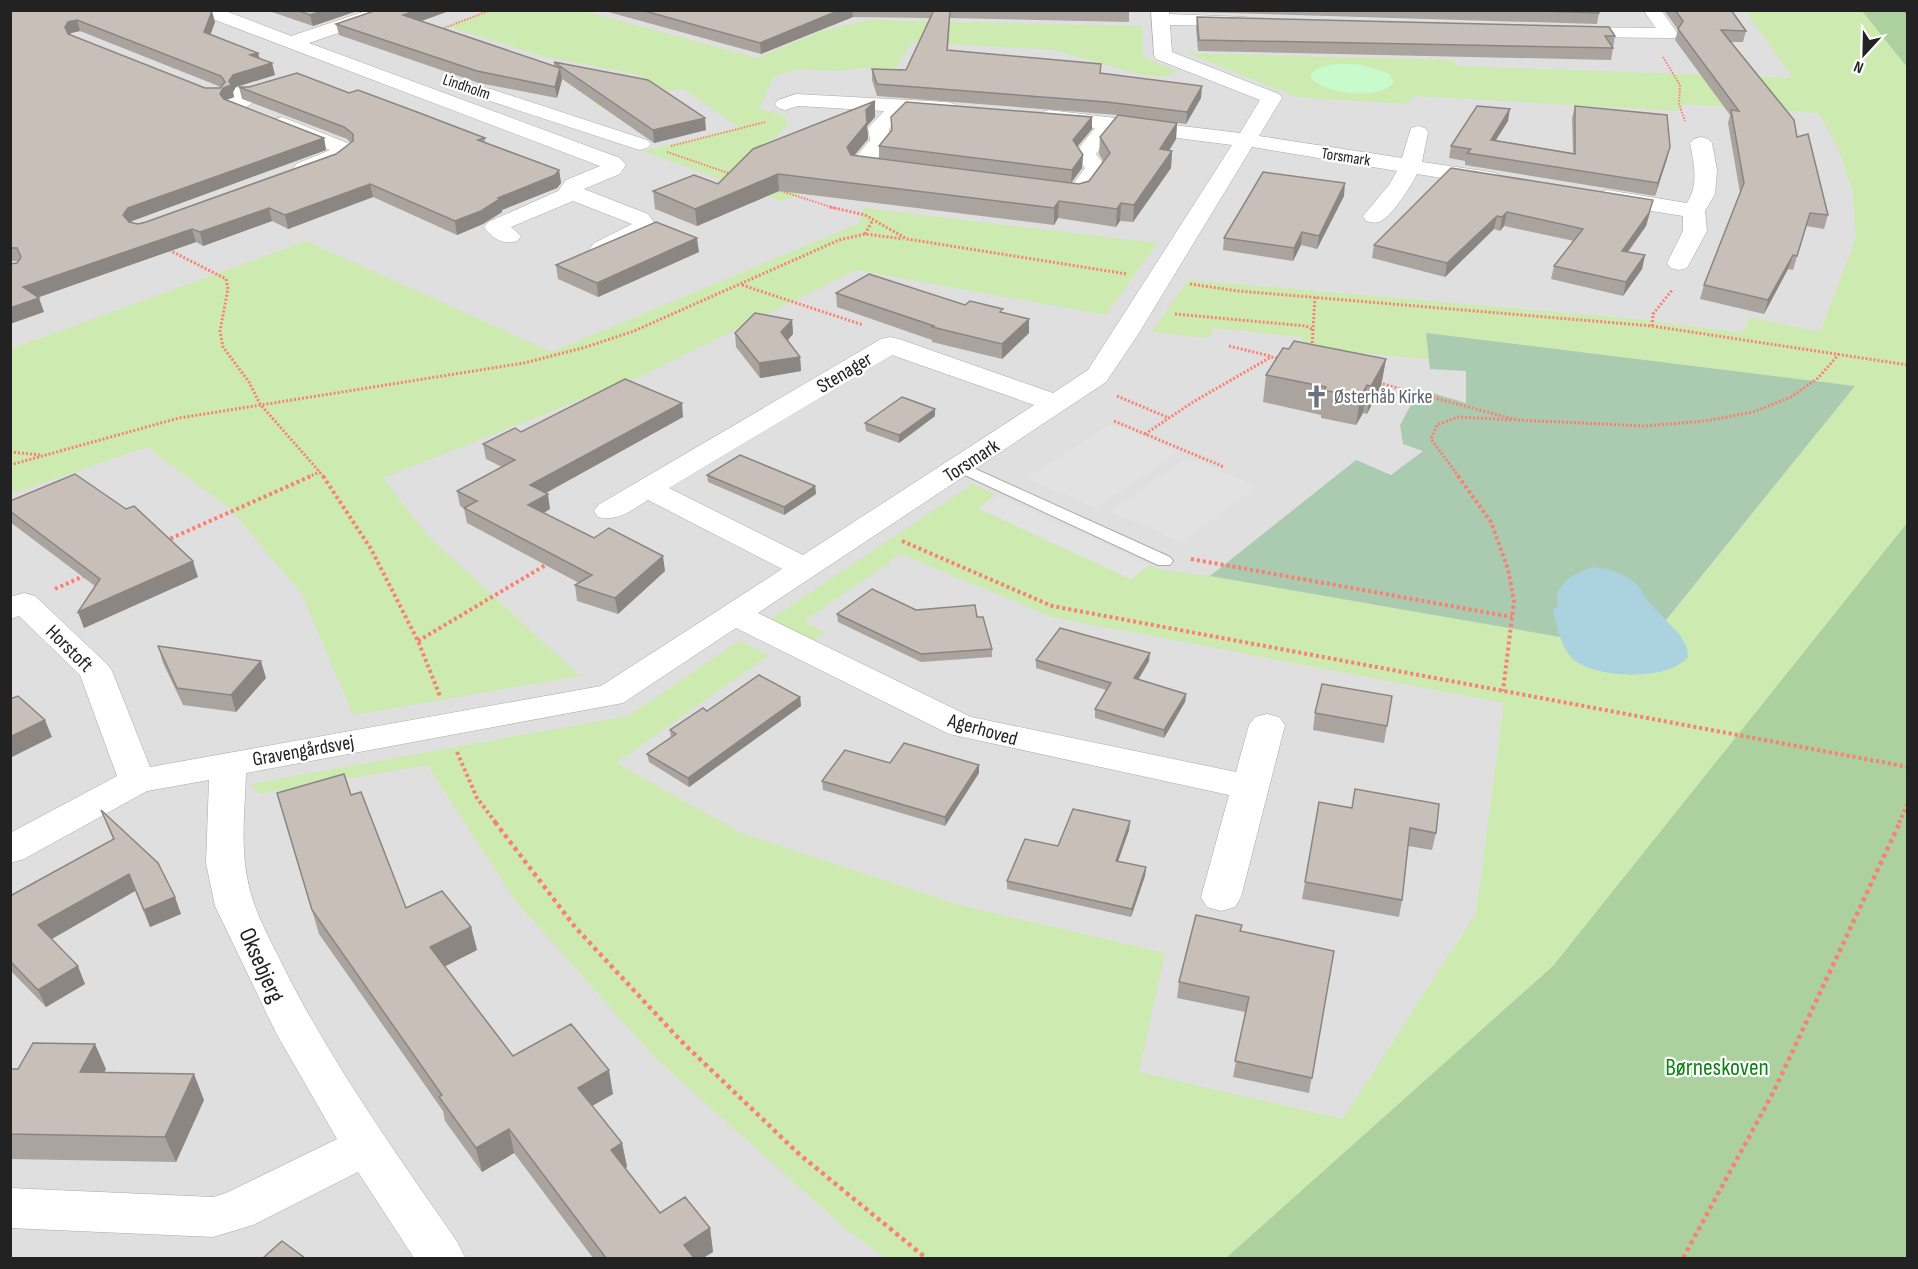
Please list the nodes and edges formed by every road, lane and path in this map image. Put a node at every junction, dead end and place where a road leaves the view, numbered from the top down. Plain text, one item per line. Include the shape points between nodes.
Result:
1 (205, 10) edge
2 (490, 10) edge
3 (1652, 10) edge
4 (1903, 10) edge
5 (384, 11) edge
6 (1161, 15) edge
7 (1908, 15) edge
8 (1255, 21) edge
9 (1544, 31) edge
10 (434, 32) edge
11 (1647, 34) junction
12 (292, 42) junction
13 (379, 56) edge
14 (345, 62) junction
15 (311, 73) dead end
16 (385, 78) junction
17 (195, 86) edge
18 (266, 86) edge
19 (478, 90) edge
20 (239, 99) junction
21 (785, 104) joint
22 (521, 105) junction
23 (898, 105) junction
24 (972, 110) edge
25 (1029, 115) edge
26 (489, 117) junction
27 (1110, 123) junction
28 (590, 128) junction
29 (1418, 132) dead end
30 (1245, 140) junction
31 (553, 141) junction
32 (1701, 143) joint
33 (650, 147) junction
34 (1412, 167) junction
35 (918, 172) edge
36 (735, 175) edge
37 (285, 176) edge
38 (1506, 182) edge
39 (1021, 185) edge
40 (777, 190) edge
41 (798, 190) edge
42 (572, 192) junction
43 (788, 194) junction
44 (1589, 195) edge
45 (1694, 211) junction
46 (1374, 216) dead end
47 (873, 220) junction
48 (865, 234) junction
49 (509, 236) dead end
50 (907, 239) junction
51 (167, 249) edge
52 (583, 256) edge
53 (1679, 263) joint
54 (1158, 279) junction
55 (742, 284) junction
56 (1315, 297) junction
57 (1139, 311) junction
58 (1652, 326) junction
59 (1314, 330) junction
60 (890, 345) junction
61 (1229, 346) dead end
62 (1839, 354) junction
63 (1270, 357) junction
64 (1311, 357) edge
65 (1290, 361) edge
66 (1908, 365) edge
67 (1379, 383) edge
68 (1117, 396) dead end
69 (1055, 403) junction
70 (260, 404) junction
71 (1169, 418) junction
72 (1517, 420) junction
73 (1114, 421) dead end
74 (1145, 434) junction
75 (10, 452) edge
76 (45, 455) junction
77 (10, 465) edge
78 (960, 467) junction
79 (1224, 467) dead end
80 (321, 472) junction
81 (648, 489) junction
82 (609, 511) dead end
83 (868, 526) junction
84 (162, 542) edge
85 (559, 557) edge
86 (1164, 561) joint
87 (804, 568) junction
88 (88, 575) edge
89 (17, 606) edge
90 (734, 614) junction
91 (1512, 617) junction
92 (418, 641) junction
93 (1503, 691) junction
94 (611, 695) joint
95 (450, 724) junction
96 (1267, 725) dead end
97 (228, 764) junction
98 (1908, 767) edge
99 (137, 781) junction
100 (1250, 787) junction
101 (1908, 803) edge
102 (10, 850) edge
103 (1221, 897) dead end
104 (366, 1146) junction
105 (10, 1208) edge
106 (441, 1258) edge
107 (926, 1258) edge
108 (1683, 1258) edge

1 - 12 street, Lindholm
2 - 10 path
3 - 11 street via 1669,34
4 - 7 path
5 - 12 street
6 - 8 street, Torsmark
6 - 30 street, Torsmark via 1163,55 1272,98
9 - 11 street
11 - 32 path via 1680,85 1679,104 1691,139
12 - 14 street, Lindholm
13 - 16 street via 410,66
14 - 15 street
14 - 16 street, Lindholm
16 - 26 street, Lindholm
17 - 20 street via 216,94 205,99 205,104 217,107
18 - 20 street
19 - 22 street, Lindholm
20 - 37 street via 261,115 343,148 338,156
21 - 23 street via 796,100
21 - 33 path via 774,119
22 - 26 street, Lindholm
22 - 28 street, Lindholm
23 - 24 street
23 - 35 street via 878,128 881,141 860,165
25 - 27 street, Torsmark
26 - 31 street, Lindholm
27 - 30 street, Torsmark
27 - 39 street via 1085,154 1096,168 1078,192
28 - 31 street
28 - 33 street, Lindholm
29 - 34 street
30 - 34 street, Torsmark
30 - 54 street, Torsmark
31 - 42 street, Lindholm via 615,165 571,187
32 - 45 street via 1706,170 1704,194
33 - 36 path
34 - 38 street, Torsmark
34 - 46 street
40 - 43 path
41 - 43 path
42 - 49 street, Lindholm via 496,227
42 - 52 street via 644,222 635,233
43 - 47 path
44 - 45 street
45 - 53 street via 1695,231
47 - 48 path
47 - 50 path
48 - 50 path
48 - 55 path via 839,240
50 - 54 path
51 - 70 path via 226,279 228,289 220,331 223,347
53 - 58 path via 1685,268 1653,314
54 - 56 path
54 - 57 street, Torsmark
55 - 60 path via 885,333
55 - 70 path via 634,331 524,363
56 - 58 path
56 - 59 path
57 - 59 path via 1306,326
57 - 69 street, Torsmark via 1096,376
58 - 62 path
59 - 64 path
60 - 69 street, Stenager
60 - 81 street, Stenager
61 - 63 path
62 - 66 path
62 - 72 path via 1818,378 1791,397 1753,412 1646,426
63 - 65 path
63 - 71 path
67 - 72 path
68 - 71 path
69 - 78 street, Torsmark
70 - 76 path via 179,418
70 - 80 path
71 - 74 path
72 - 91 path via 1458,417 1437,425 1431,439 1491,522 1508,569 1514,601
73 - 74 path
74 - 79 path
75 - 76 path
76 - 77 path
78 - 83 street, Torsmark
78 - 86 lane
80 - 84 path
80 - 92 path via 371,549
81 - 82 street, Stenager
81 - 87 street
83 - 87 street, Torsmark
83 - 93 path via 1052,606
85 - 92 path
86 - 91 path via 1189,559
87 - 90 street, Torsmark
88 - 89 path
89 - 99 street, Horstoft via 95,671
90 - 94 street, Torsmark
90 - 100 street, Agerhoved via 961,726
91 - 93 path
92 - 95 path
93 - 98 path
94 - 95 street, Gravengårdsvej
95 - 97 street, Gravengårdsvej
95 - 107 path via 458,755 477,798 575,927 681,1041 799,1154
96 - 100 street
97 - 99 street, Gravengårdsvej
97 - 104 street, Oksebjerg via 223,825 227,880 282,1010
99 - 102 street, Gravengårdsvej
100 - 103 street
101 - 108 path via 1822,995 1712,1210
104 - 105 street via 236,1211 213,1217
104 - 106 street, Oksebjerg

